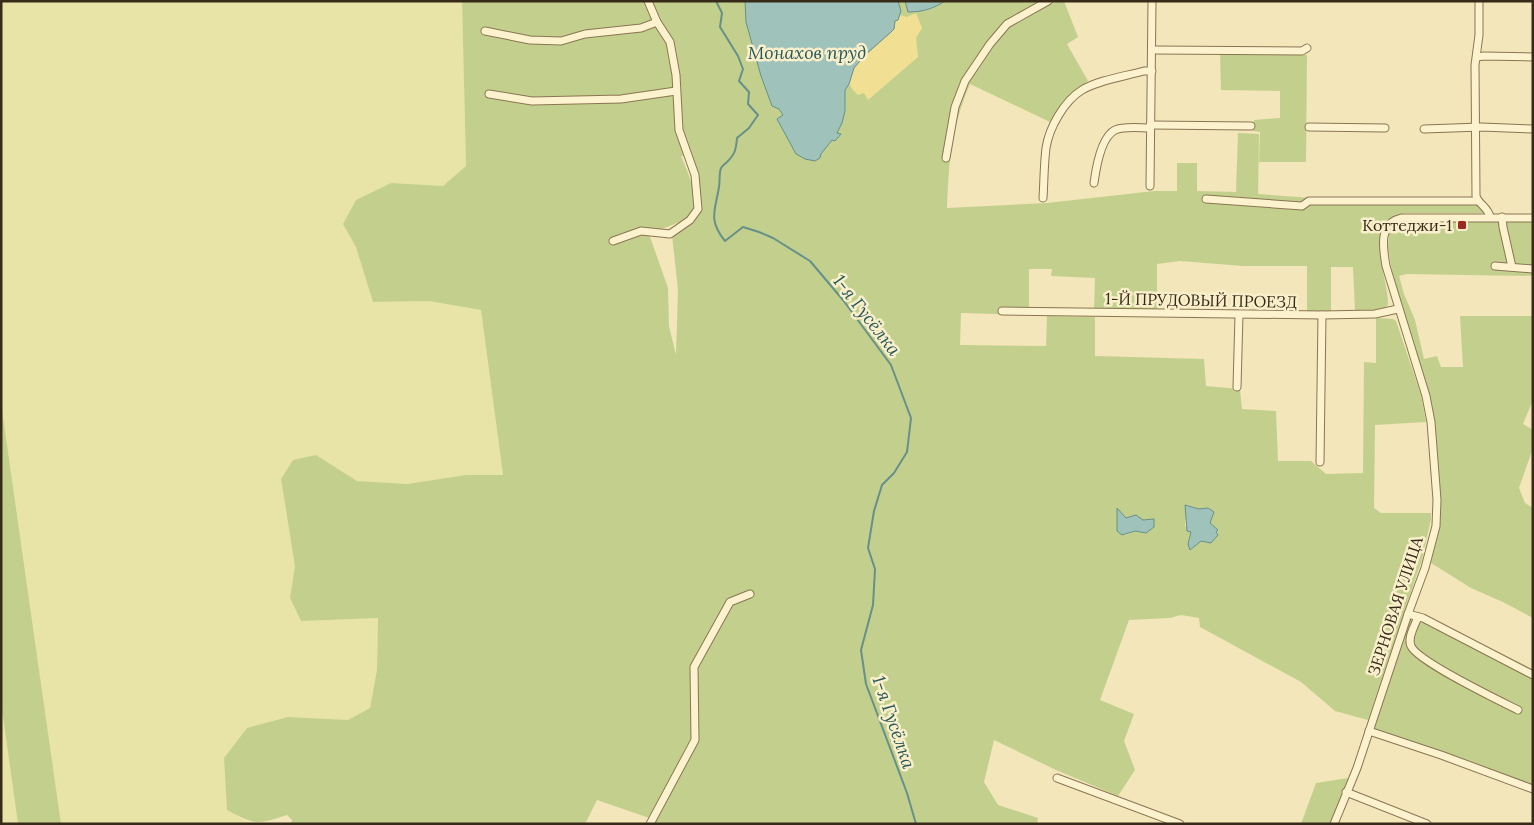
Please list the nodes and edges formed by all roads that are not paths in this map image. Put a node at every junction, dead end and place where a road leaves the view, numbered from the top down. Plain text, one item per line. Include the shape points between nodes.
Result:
1 (648, 1) edge
2 (1048, 1) edge
3 (1152, 1) edge
4 (1479, 1) edge
5 (657, 22) junction
6 (485, 31) dead end
7 (1307, 48) dead end
8 (1152, 50) junction
9 (1477, 57) junction
10 (1533, 57) edge
11 (1152, 71) junction
12 (676, 91) junction
13 (489, 94) dead end
14 (1251, 126) dead end
15 (1150, 127) junction
16 (1309, 127) dead end
17 (1385, 128) dead end
18 (1424, 128) dead end
19 (1475, 128) junction
20 (1533, 129) edge
21 (946, 158) dead end
22 (1094, 183) dead end
23 (1150, 186) dead end
24 (1043, 198) dead end
25 (1206, 199) dead end
26 (1478, 200) junction
27 (1490, 217) junction
28 (1502, 217) junction
29 (1533, 218) edge
30 (613, 241) dead end
31 (1495, 266) dead end
32 (1512, 267) junction
33 (1533, 269) edge
34 (1398, 309) junction
35 (1002, 311) dead end
36 (1239, 315) junction
37 (1322, 315) junction
38 (1237, 387) dead end
39 (1320, 462) dead end
40 (750, 594) dead end
41 (1408, 614) junction
42 (1418, 617) junction
43 (1533, 675) edge
44 (1518, 710) dead end
45 (1369, 731) junction
46 (1057, 778) dead end
47 (1533, 789) edge
48 (1346, 792) junction
49 (650, 824) edge
50 (1180, 824) edge
51 (1334, 824) edge
52 (1427, 824) edge

1 - 5 street
2 - 21 street via 1007,24 965,81 955,107
3 - 8 street
4 - 9 street
5 - 6 street via 641,28 585,34 561,41 530,40
5 - 12 street via 670,42
7 - 8 street via 1302,51
8 - 11 street
9 - 10 street
9 - 19 street
11 - 15 street
11 - 24 street via 1092,85 1062,109 1046,146
12 - 13 street via 621,99 532,100
12 - 30 street via 680,130 695,175 698,209 690,220 670,234 641,231
14 - 15 street
15 - 22 street via 1116,129 1104,140
15 - 23 street
16 - 17 street
18 - 19 street
19 - 20 street
19 - 26 street
25 - 26 street via 1302,206 1310,201
26 - 27 street via 1489,210
27 - 28 street
27 - 34 street, ЗЕРНОВАЯ УЛИЦА via 1395,220 1388,225 1383,247
28 - 29 street
28 - 32 street
31 - 32 street
32 - 33 street
34 - 37 street, 1-Й ПРУДОВЫЙ ПРОЕЗД via 1375,314
34 - 41 street, ЗЕРНОВАЯ УЛИЦА via 1426,396 1437,500 1436,526
35 - 36 street, 1-Й ПРУДОВЫЙ ПРОЕЗД
36 - 37 street, 1-Й ПРУДОВЫЙ ПРОЕЗД
36 - 38 street
37 - 39 street
40 - 49 street via 730,602 694,667 695,740
41 - 42 street
41 - 45 street, ЗЕРНОВАЯ УЛИЦА
42 - 43 street
42 - 44 street via 1410,639 1412,649 1461,681
45 - 47 street
45 - 48 street, ЗЕРНОВАЯ УЛИЦА
46 - 50 street
48 - 51 street, ЗЕРНОВАЯ УЛИЦА
48 - 52 street

